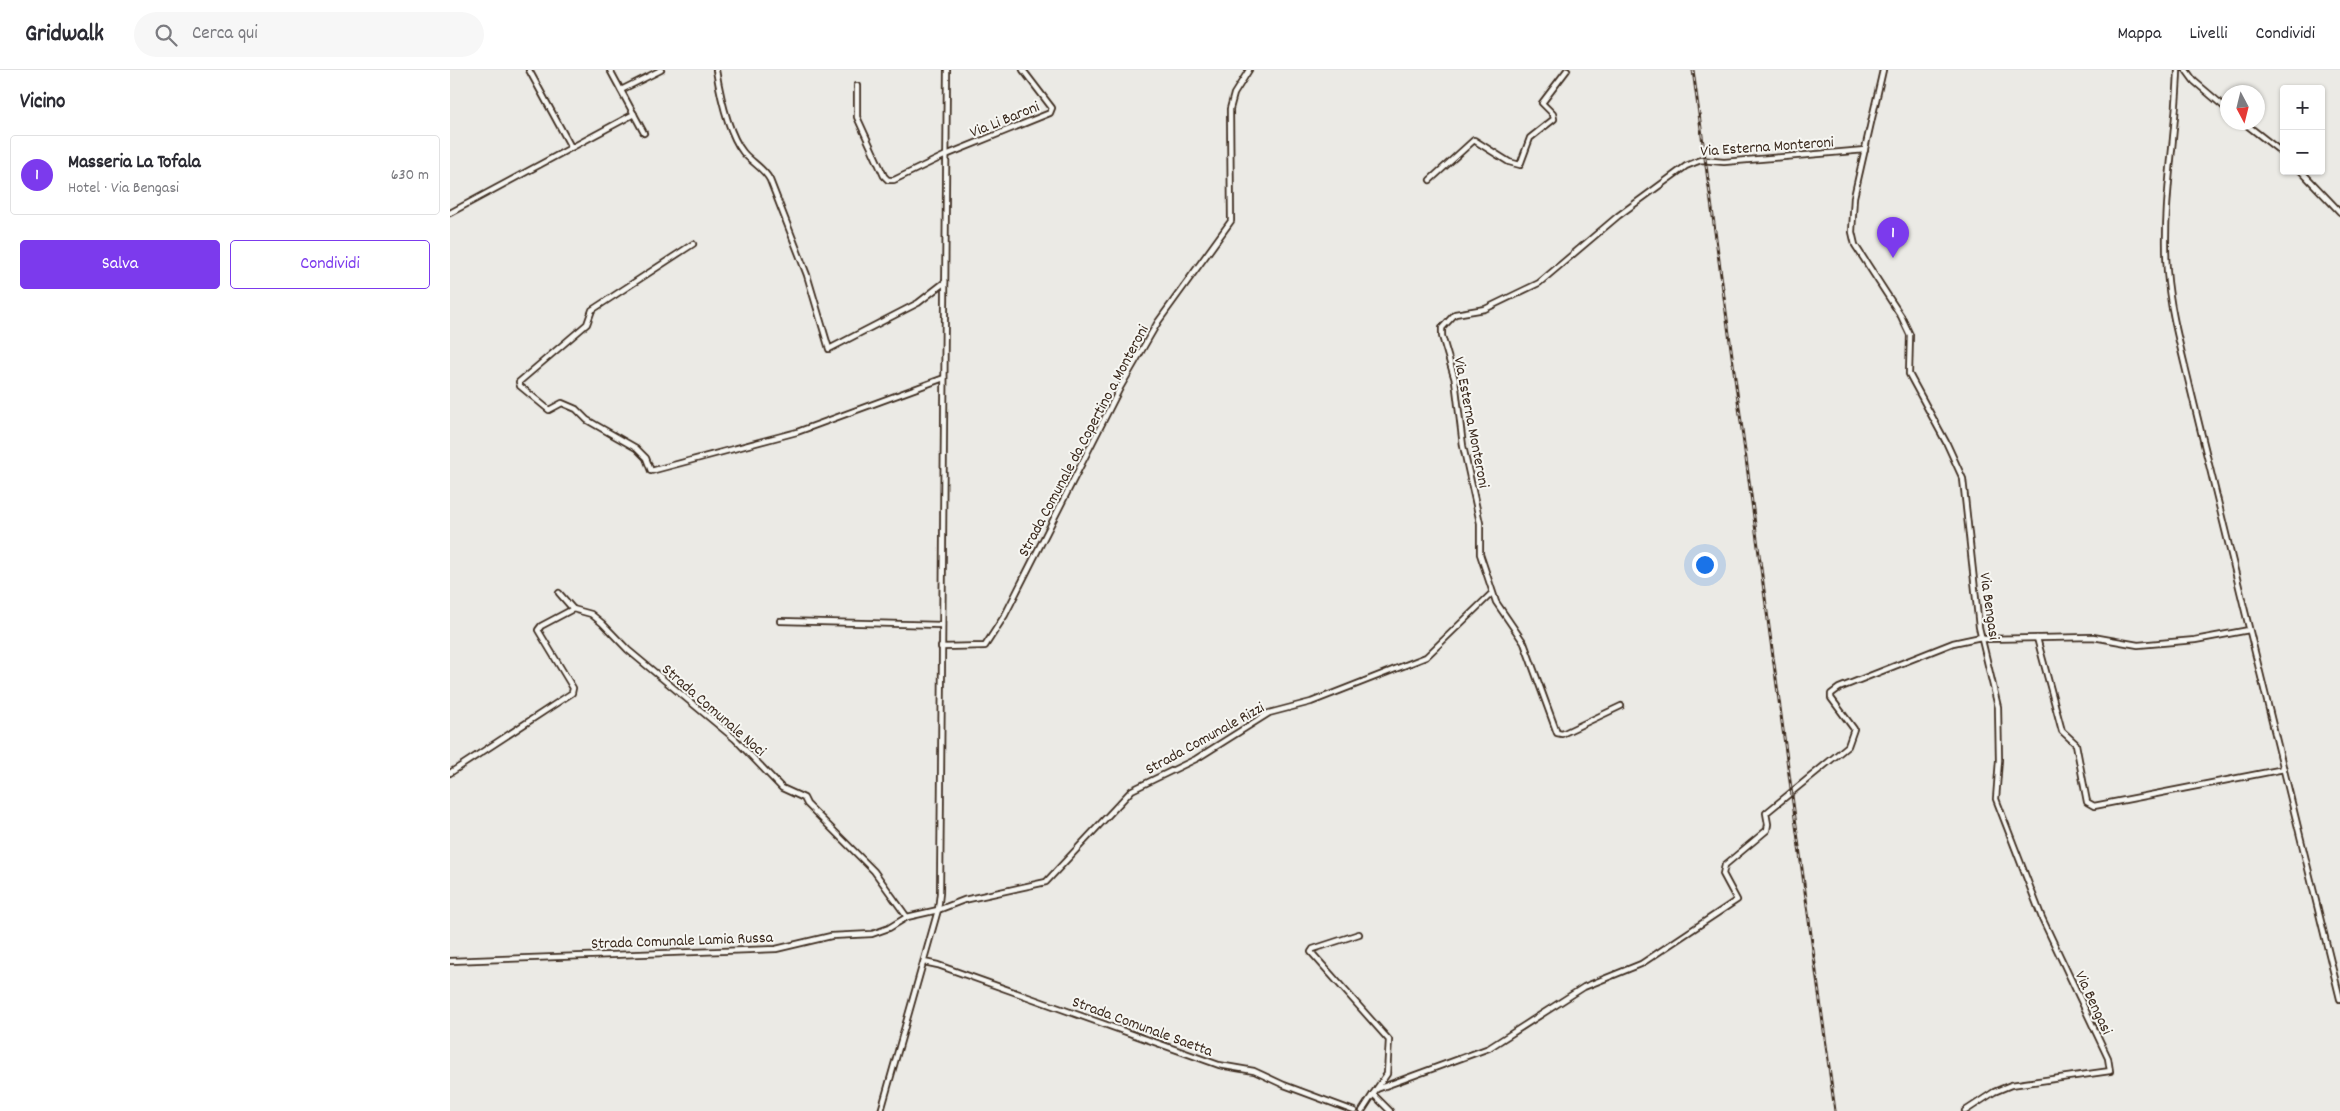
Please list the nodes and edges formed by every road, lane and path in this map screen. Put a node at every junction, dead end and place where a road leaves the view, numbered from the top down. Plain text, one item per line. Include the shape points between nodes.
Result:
1 (529, 70) edge
2 (610, 70) edge
3 (661, 70) edge
4 (716, 70) edge
5 (947, 70) edge
6 (1023, 70) edge
7 (1249, 70) edge
8 (1567, 70) edge
9 (1883, 70) edge
10 (2178, 70) edge
11 (2186, 70) edge
12 (857, 86) dead end
13 (621, 90) junction
14 (2220, 103) edge
15 (634, 114) junction
16 (2254, 130) edge
17 (644, 133) dead end
18 (571, 147) junction
19 (1865, 150) junction
20 (2280, 151) edge
21 (946, 155) junction
22 (2305, 175) edge
23 (1430, 180) dead end
24 (450, 212) edge
25 (2340, 212) edge
26 (693, 244) dead end
27 (945, 282) junction
28 (944, 378) junction
29 (559, 593) dead end
30 (1492, 593) junction
31 (573, 609) junction
32 (780, 621) dead end
33 (942, 625) junction
34 (2249, 630) junction
35 (1982, 638) junction
36 (2037, 638) junction
37 (941, 647) junction
38 (1620, 706) dead end
39 (2284, 769) junction
40 (450, 773) edge
41 (938, 910) junction
42 (907, 917) junction
43 (1359, 934) dead end
44 (450, 961) edge
45 (924, 962) junction
46 (2340, 999) edge
47 (1377, 1089) junction
48 (1373, 1094) junction
49 (881, 1111) edge
50 (1354, 1111) edge
51 (1362, 1111) edge
52 (1390, 1111) edge
53 (1965, 1111) edge

1 - 18 street
2 - 13 street
3 - 13 street
4 - 27 street via 722,103 740,148 770,180 807,274 829,349 922,300
5 - 21 street
6 - 21 street, Via Li Baroni via 1052,112
7 - 37 street, Strada Comunale da Copertino a Monteroni via 1234,94 1230,109 1231,221 1149,338 1082,460 1005,615 985,646
8 - 23 street via 1542,102 1554,119 1530,138 1520,165 1509,162 1474,140
9 - 19 street, Via Bengasi
10 - 34 street via 2167,271 2190,387
11 - 14 street
12 - 21 street via 858,117 888,180
13 - 15 street
15 - 17 street
15 - 18 street
16 - 20 street
18 - 24 street
19 - 30 street, Via Esterna Monteroni via 1724,162 1701,160 1686,166 1618,216 1539,284 1485,309 1455,314 1446,321 1442,336 1455,380 1463,446 1480,523 1480,554
19 - 35 street, Via Bengasi via 1854,197 1852,232 1855,246 1910,335 1909,374 1963,479
21 - 27 street
22 - 25 street
26 - 28 street via 592,310 587,324 519,382 520,386 549,410 562,402 576,409 587,420 642,454 651,471 797,432
27 - 28 street
28 - 33 street
29 - 31 street, Strada Comunale Noci
30 - 38 street, Via Esterna Monteroni via 1524,644 1557,733 1567,732
30 - 41 street, Strada Comunale Rizzi via 1426,657 1311,702 1269,713 1196,758 1132,790 1046,882 964,900
31 - 40 street via 538,630 573,688 572,693
31 - 42 street, Strada Comunale Noci via 591,614 628,650 735,739 782,788 804,798 806,804 874,871
32 - 33 street
33 - 37 street
34 - 36 street via 2195,640 2138,645 2093,637
34 - 39 street
35 - 36 street
35 - 47 street via 1953,643 1831,694 1854,729 1852,740 1766,813 1767,830 1725,865 1723,874 1737,900 1641,964 1584,987 1489,1048
35 - 53 street, Via Bengasi via 1998,707 1996,799 2000,816 2042,918 2108,1058 2110,1071 2011,1085
36 - 39 street via 2062,731 2076,744 2087,802 2094,806
37 - 41 street
39 - 46 street
41 - 42 street, Strada Comunale Lamia Russa
41 - 45 street
42 - 44 street, Strada Comunale Lamia Russa via 872,934 831,936 764,951
43 - 47 street via 1311,952 1389,1040 1387,1074
45 - 49 street
45 - 50 street, Strada Comunale Saetta via 1218,1066 1254,1071
47 - 48 street
48 - 51 street
48 - 52 street

